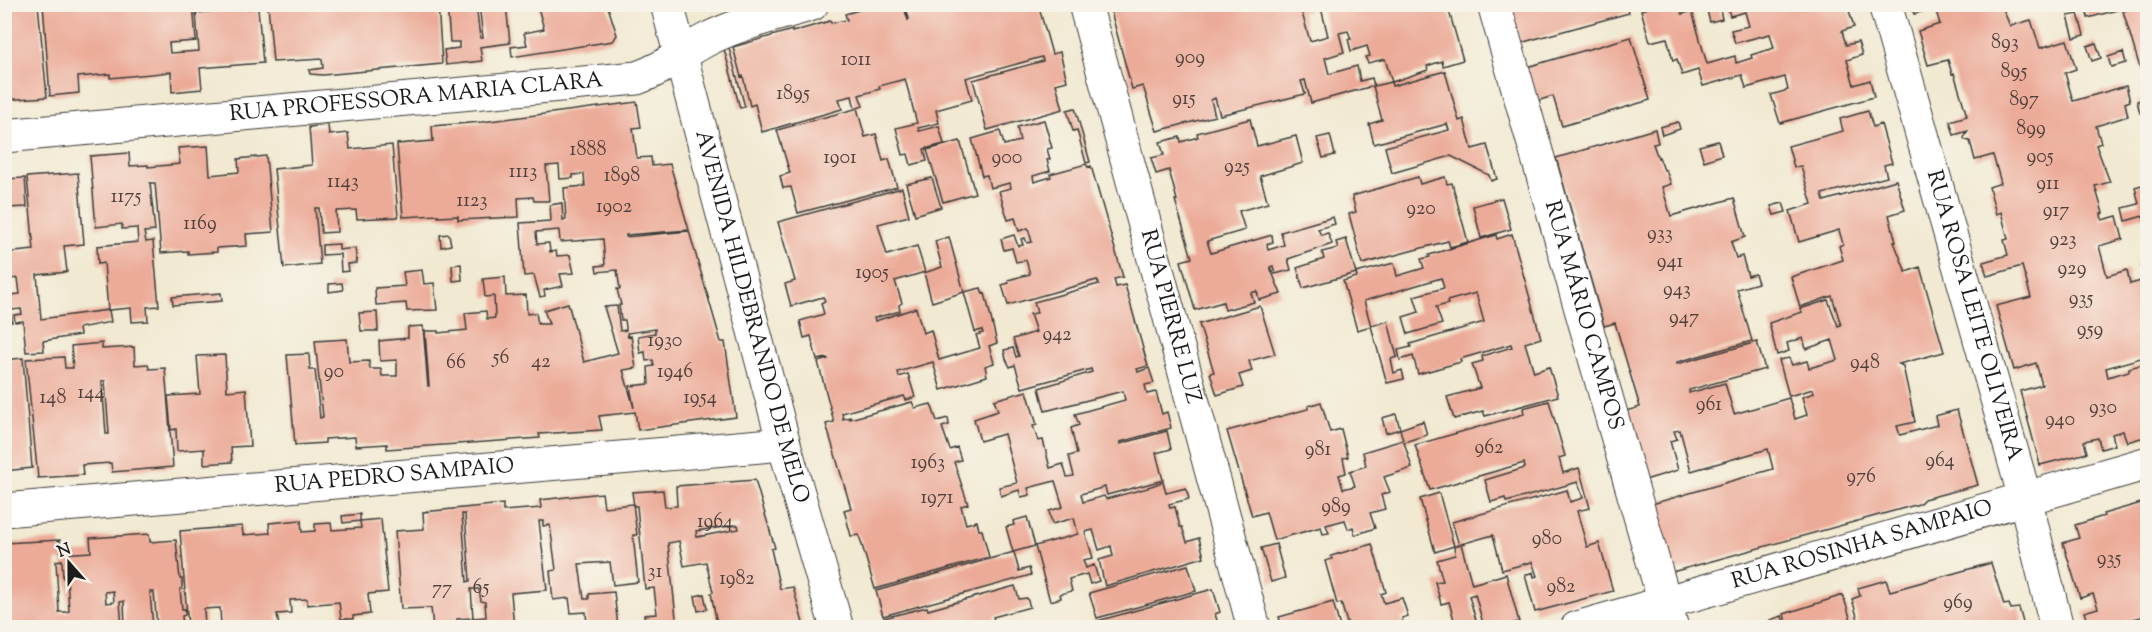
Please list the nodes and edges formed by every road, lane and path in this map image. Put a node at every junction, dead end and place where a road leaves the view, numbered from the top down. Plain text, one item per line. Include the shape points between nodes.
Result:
1 (667, 4) edge
2 (812, 4) edge
3 (1085, 4) edge
4 (1494, 4) edge
5 (1885, 4) edge
6 (680, 57) junction
7 (4, 136) edge
8 (784, 444) junction
9 (2148, 463) edge
10 (2025, 498) junction
11 (4, 510) edge
12 (1669, 614) edge
13 (837, 627) edge
14 (1254, 627) edge
15 (1577, 627) edge
16 (2057, 627) edge

1 - 6 street, AVENIDA HILDEBRANDO DE MELO
2 - 6 street, RUA PROFESSORA MARIA CLARA via 725,31
3 - 14 street, RUA PIERRE LUZ
4 - 12 street, RUA MÁRIO CAMPOS
5 - 10 street, RUA ROSA LEITE OLIVEIRA
6 - 7 street, RUA PROFESSORA MARIA CLARA via 637,78
6 - 8 street, AVENIDA HILDEBRANDO DE MELO
8 - 11 street, RUA PEDRO SAMPAIO
8 - 13 street, AVENIDA HILDEBRANDO DE MELO
9 - 10 street, RUA ROSINHA SAMPAIO
10 - 12 street, RUA ROSINHA SAMPAIO
10 - 16 street, RUA ROSA LEITE OLIVEIRA
12 - 15 street, RUA ROSINHA SAMPAIO

